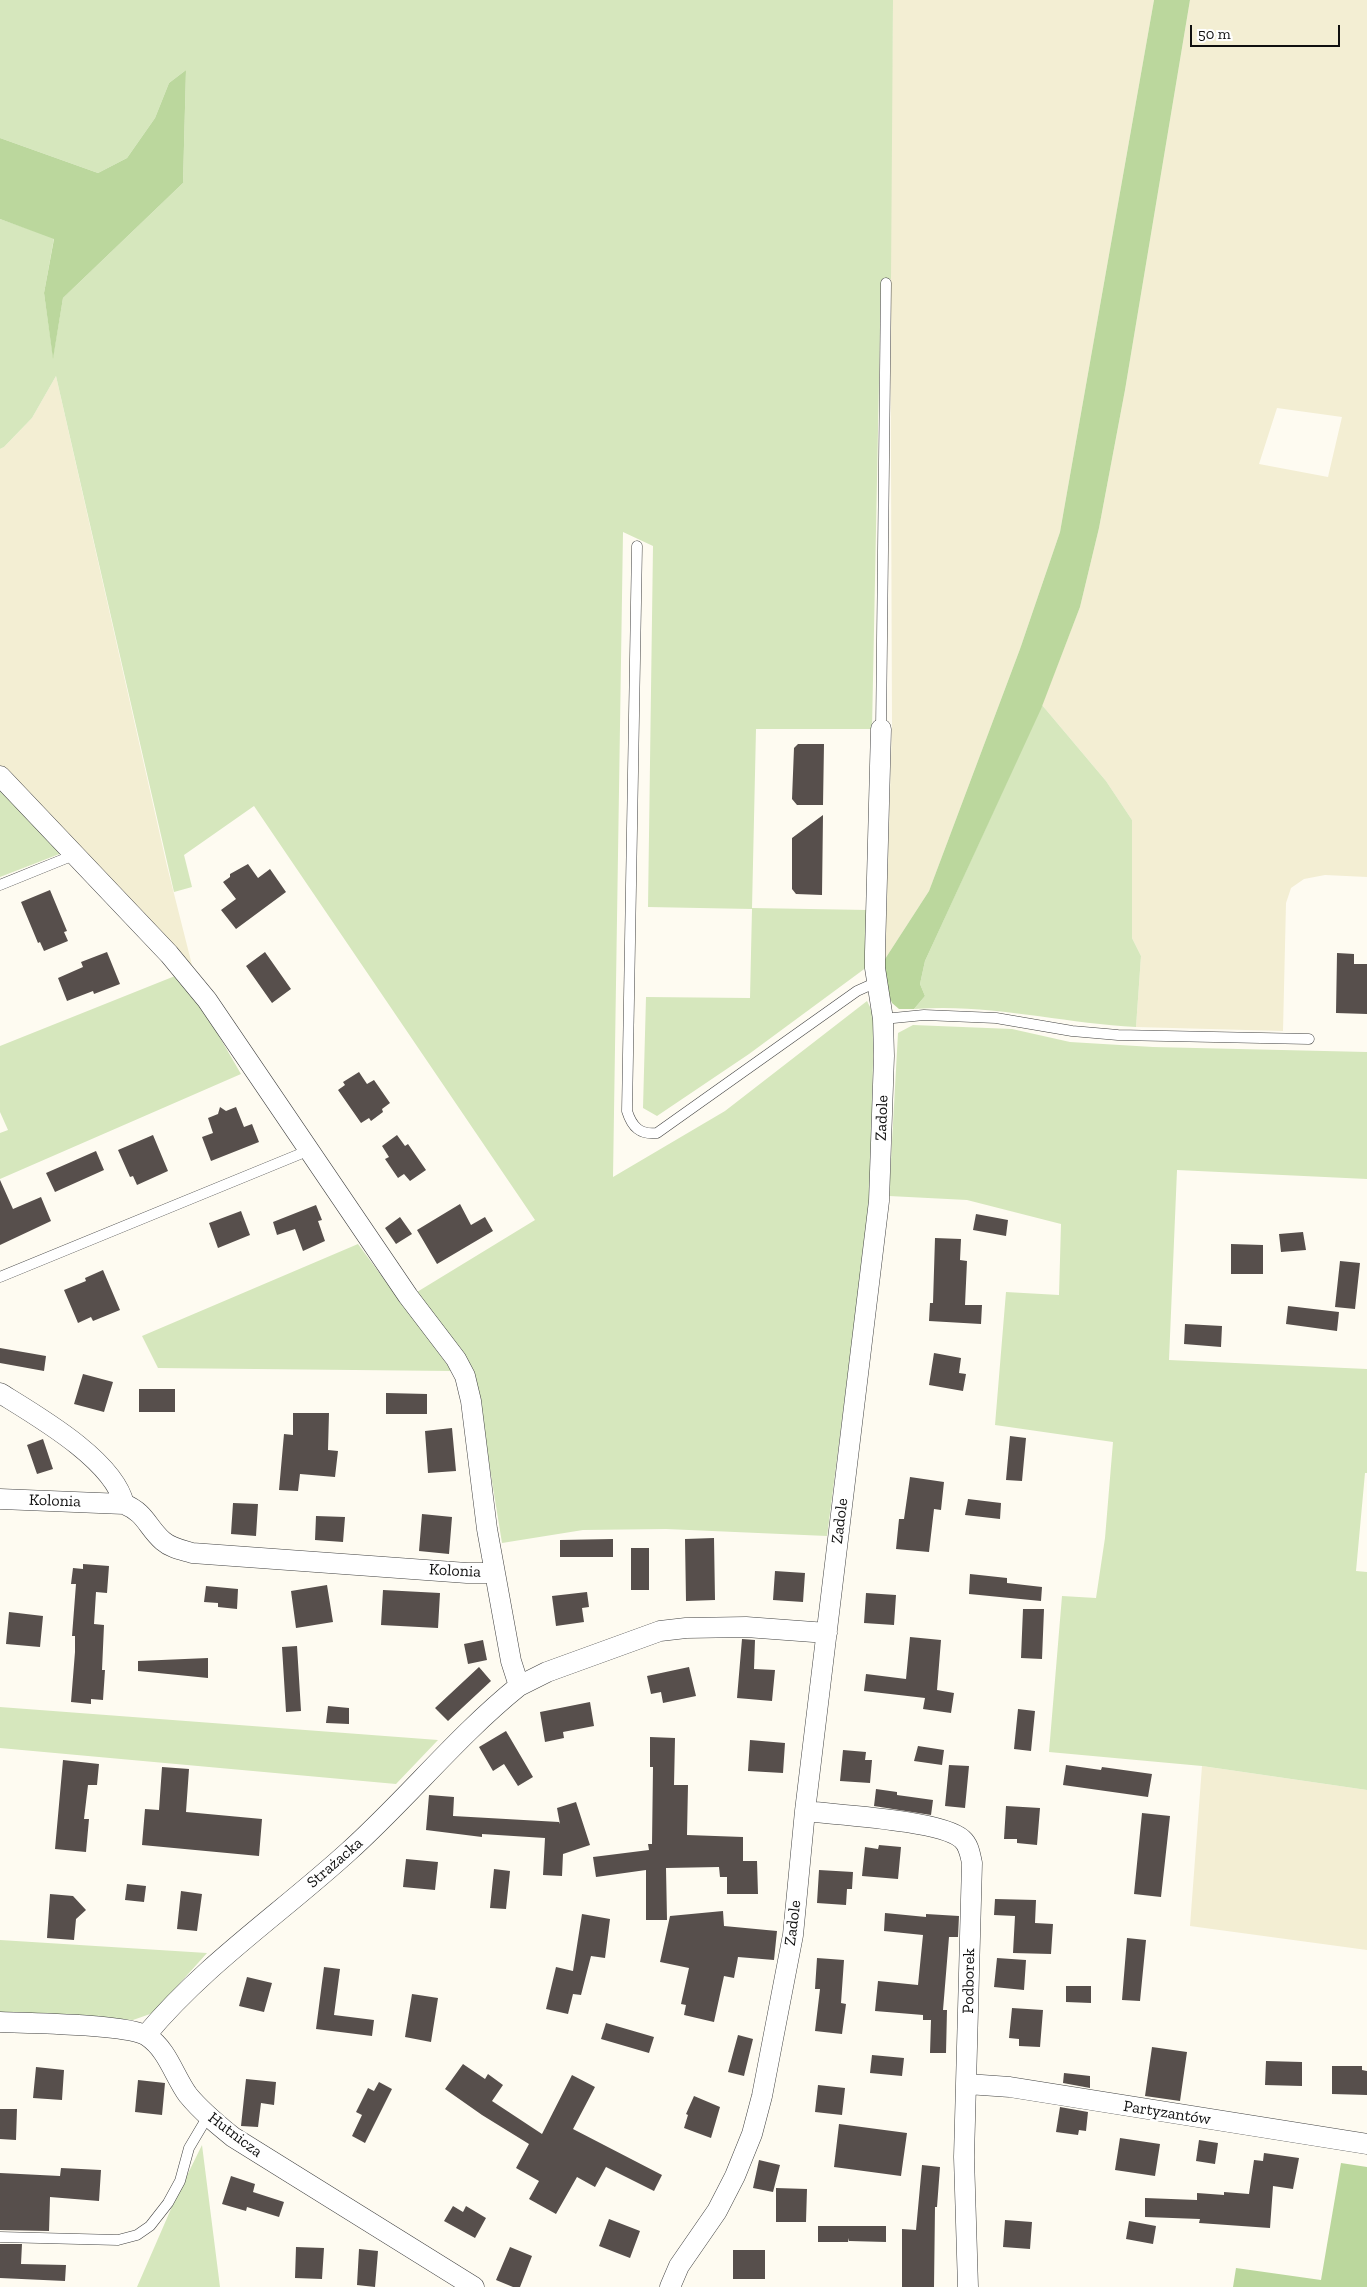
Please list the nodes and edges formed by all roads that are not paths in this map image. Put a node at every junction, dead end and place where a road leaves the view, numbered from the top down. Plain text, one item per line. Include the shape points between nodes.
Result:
1 (886, 283) dead end
2 (637, 546) dead end
3 (882, 730) joint
4 (0, 776) edge
5 (74, 855) junction
6 (0, 885) edge
7 (877, 982) junction
8 (883, 1019) junction
9 (1309, 1039) dead end
10 (309, 1149) junction
11 (0, 1276) edge
12 (0, 1393) edge
13 (0, 1499) edge
14 (124, 1504) junction
15 (495, 1573) junction
16 (827, 1633) junction
17 (519, 1686) junction
18 (805, 1811) junction
19 (0, 2022) edge
20 (146, 2035) junction
21 (967, 2084) junction
22 (208, 2116) junction
23 (1367, 2144) edge
24 (0, 2237) edge
25 (474, 2287) edge
26 (670, 2287) edge
27 (968, 2287) edge

1 - 3 lane
2 - 7 lane via 627,1111 630,1121 646,1134 658,1132 856,991
3 - 7 street, Zadole via 875,952
4 - 5 street
5 - 6 lane
5 - 10 street via 169,954 207,1000
7 - 8 street, Zadole
8 - 9 lane via 933,1015 996,1018 1118,1035
8 - 16 street, Zadole via 879,1201
10 - 11 lane
10 - 15 street via 465,1376
12 - 14 street via 67,1436 114,1480
13 - 14 street, Kolonia
14 - 15 street, Kolonia via 137,1510 164,1542 192,1553
15 - 17 street, Kolonia
16 - 17 street via 746,1627 660,1631 547,1672
16 - 18 street, Zadole
17 - 20 street, Strażacka via 490,1710 348,1852 172,2004
18 - 21 street, Podborek via 936,1828 962,1838 969,1848 972,1863
18 - 26 street, Zadole via 793,1935 752,2134 717,2211 679,2266
19 - 20 street via 122,2029
20 - 22 street, Hutnicza via 159,2046 188,2094
21 - 23 street, Partyzantów via 1010,2087
21 - 27 street, Podborek via 964,2156
22 - 24 lane via 189,2148 180,2181 168,2203 150,2226 137,2235 118,2240
22 - 25 street, Hutnicza via 276,2165

